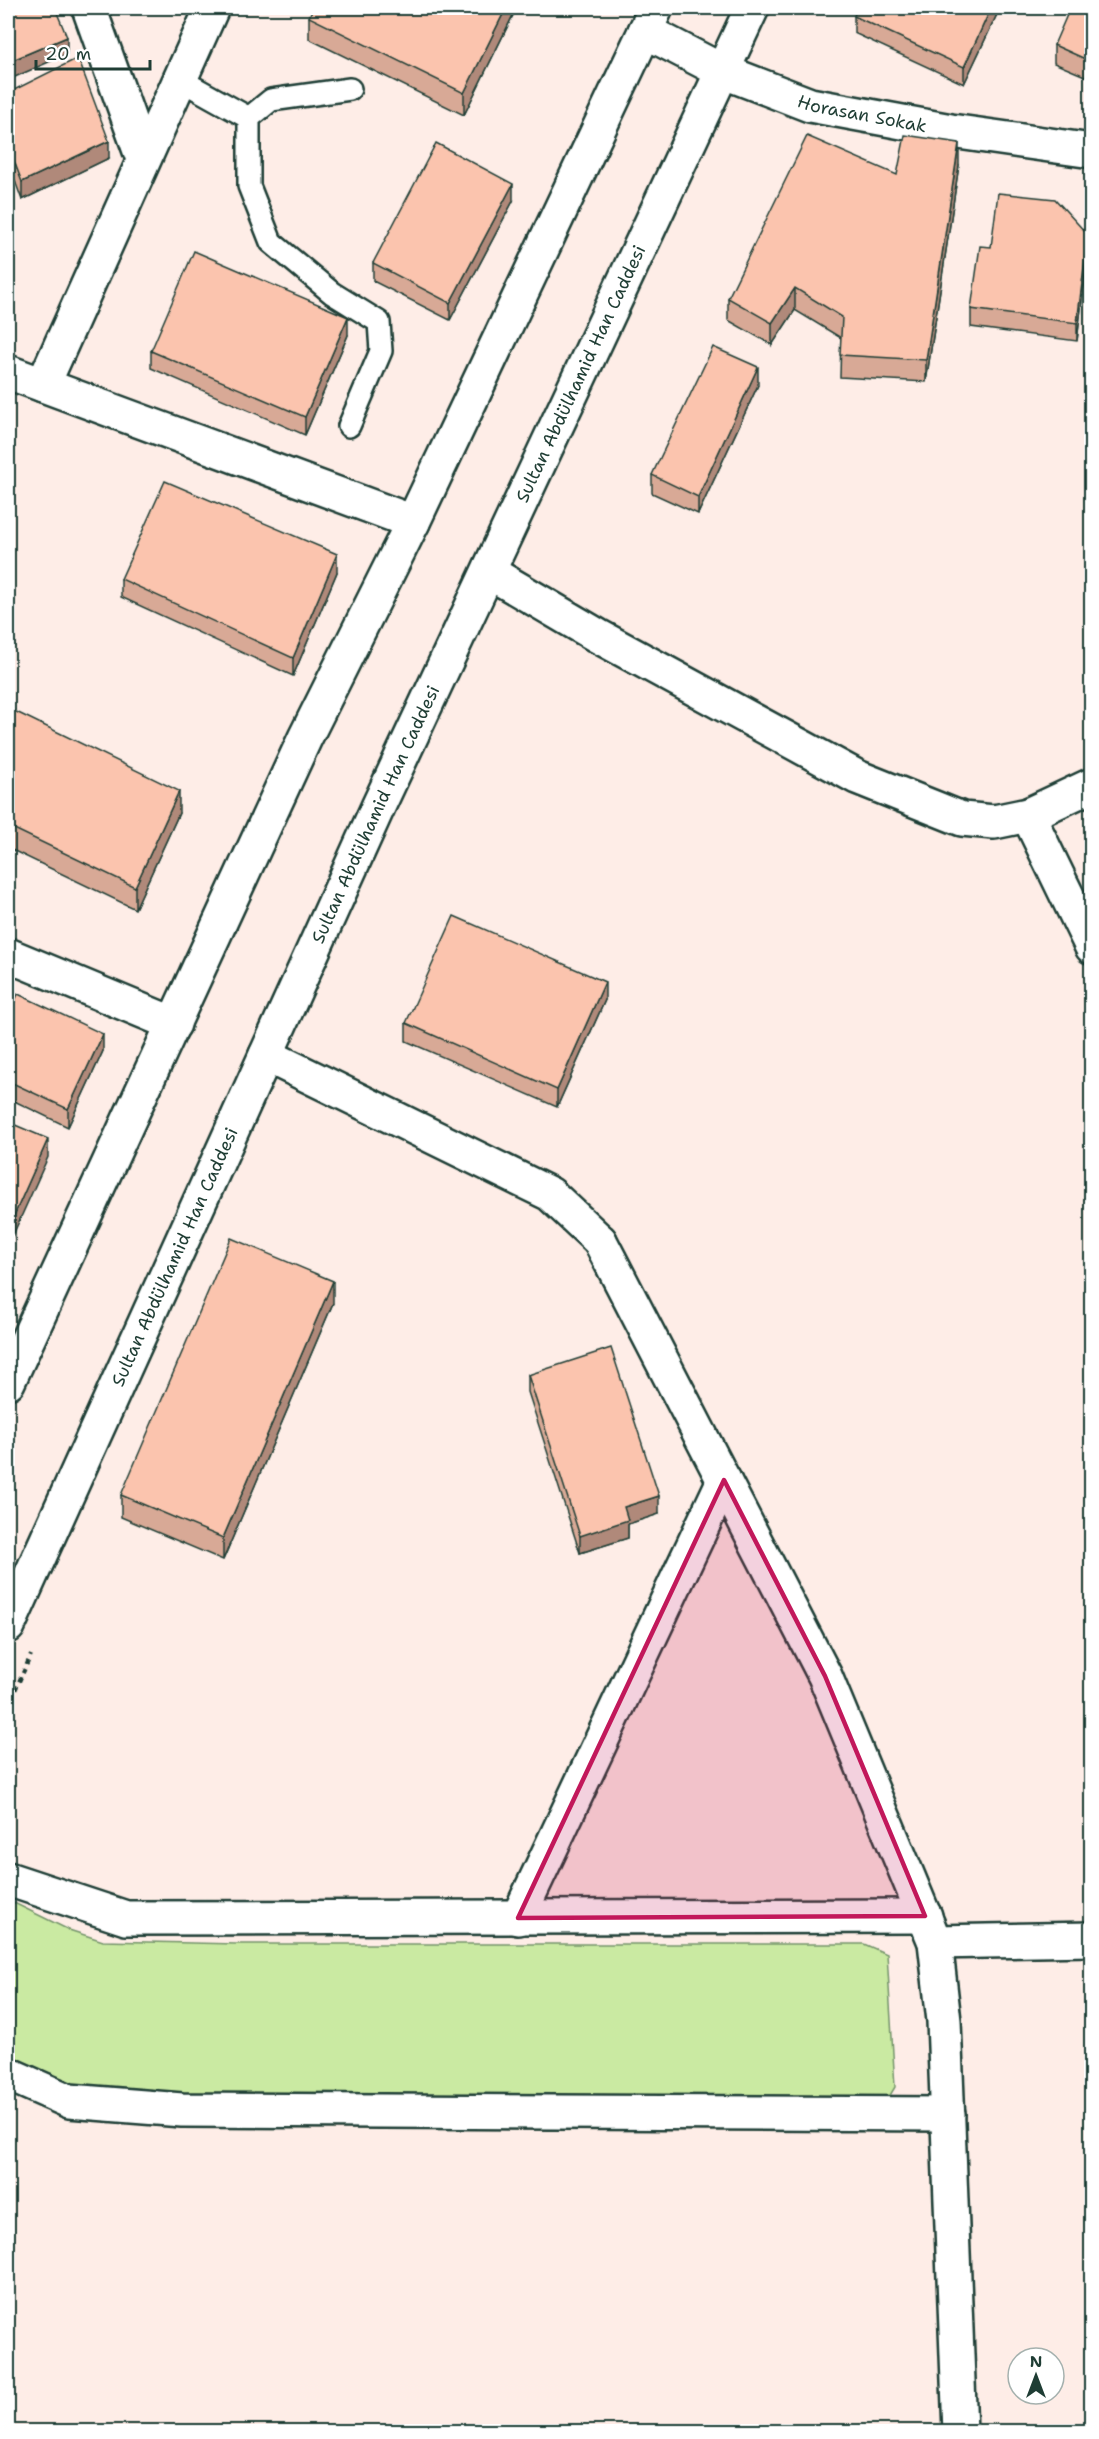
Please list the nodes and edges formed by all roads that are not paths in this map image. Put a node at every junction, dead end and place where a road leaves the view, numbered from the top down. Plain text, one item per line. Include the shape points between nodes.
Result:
1 (89, 8) edge
2 (212, 8) edge
3 (752, 8) edge
4 (651, 19) edge
5 (722, 71) junction
6 (179, 79) junction
7 (350, 89) dead end
8 (249, 118) junction
9 (1092, 151) edge
10 (143, 159) junction
11 (8, 372) edge
12 (43, 386) junction
13 (349, 426) dead end
14 (413, 522) junction
15 (489, 572) junction
16 (1092, 785) edge
17 (1028, 815) junction
18 (1092, 946) edge
19 (8, 955) edge
20 (174, 1024) junction
21 (266, 1055) junction
22 (8, 1382) edge
23 (724, 1480) junction
24 (8, 1626) edge
25 (8, 1879) edge
26 (518, 1918) junction
27 (930, 1929) junction
28 (1092, 1939) edge
29 (8, 2074) edge
30 (948, 2114) junction
31 (960, 2432) edge

1 - 10 street
2 - 6 street
3 - 5 street, Sultan Abdülhamid Han Caddesi
4 - 5 street, Horasan Sokak
4 - 14 street
5 - 9 street, Horasan Sokak via 833,110
5 - 15 street, Sultan Abdülhamid Han Caddesi
6 - 8 lane
6 - 10 street
7 - 8 lane via 271,100
8 - 13 lane via 249,186 271,242 332,293 379,322 381,351
10 - 12 street
11 - 12 street
12 - 14 street
14 - 20 street via 305,738
15 - 17 street via 857,777 962,819 994,822
15 - 21 street, Sultan Abdülhamid Han Caddesi
16 - 17 street
17 - 18 street
19 - 20 street
20 - 22 street
21 - 23 street via 550,1194 600,1241
21 - 24 street, Sultan Abdülhamid Han Caddesi
23 - 26 street
23 - 27 street via 825,1676
25 - 26 street via 126,1918
26 - 27 street
27 - 28 street
27 - 30 street via 944,2021
29 - 30 street via 69,2101 182,2110
30 - 31 street

